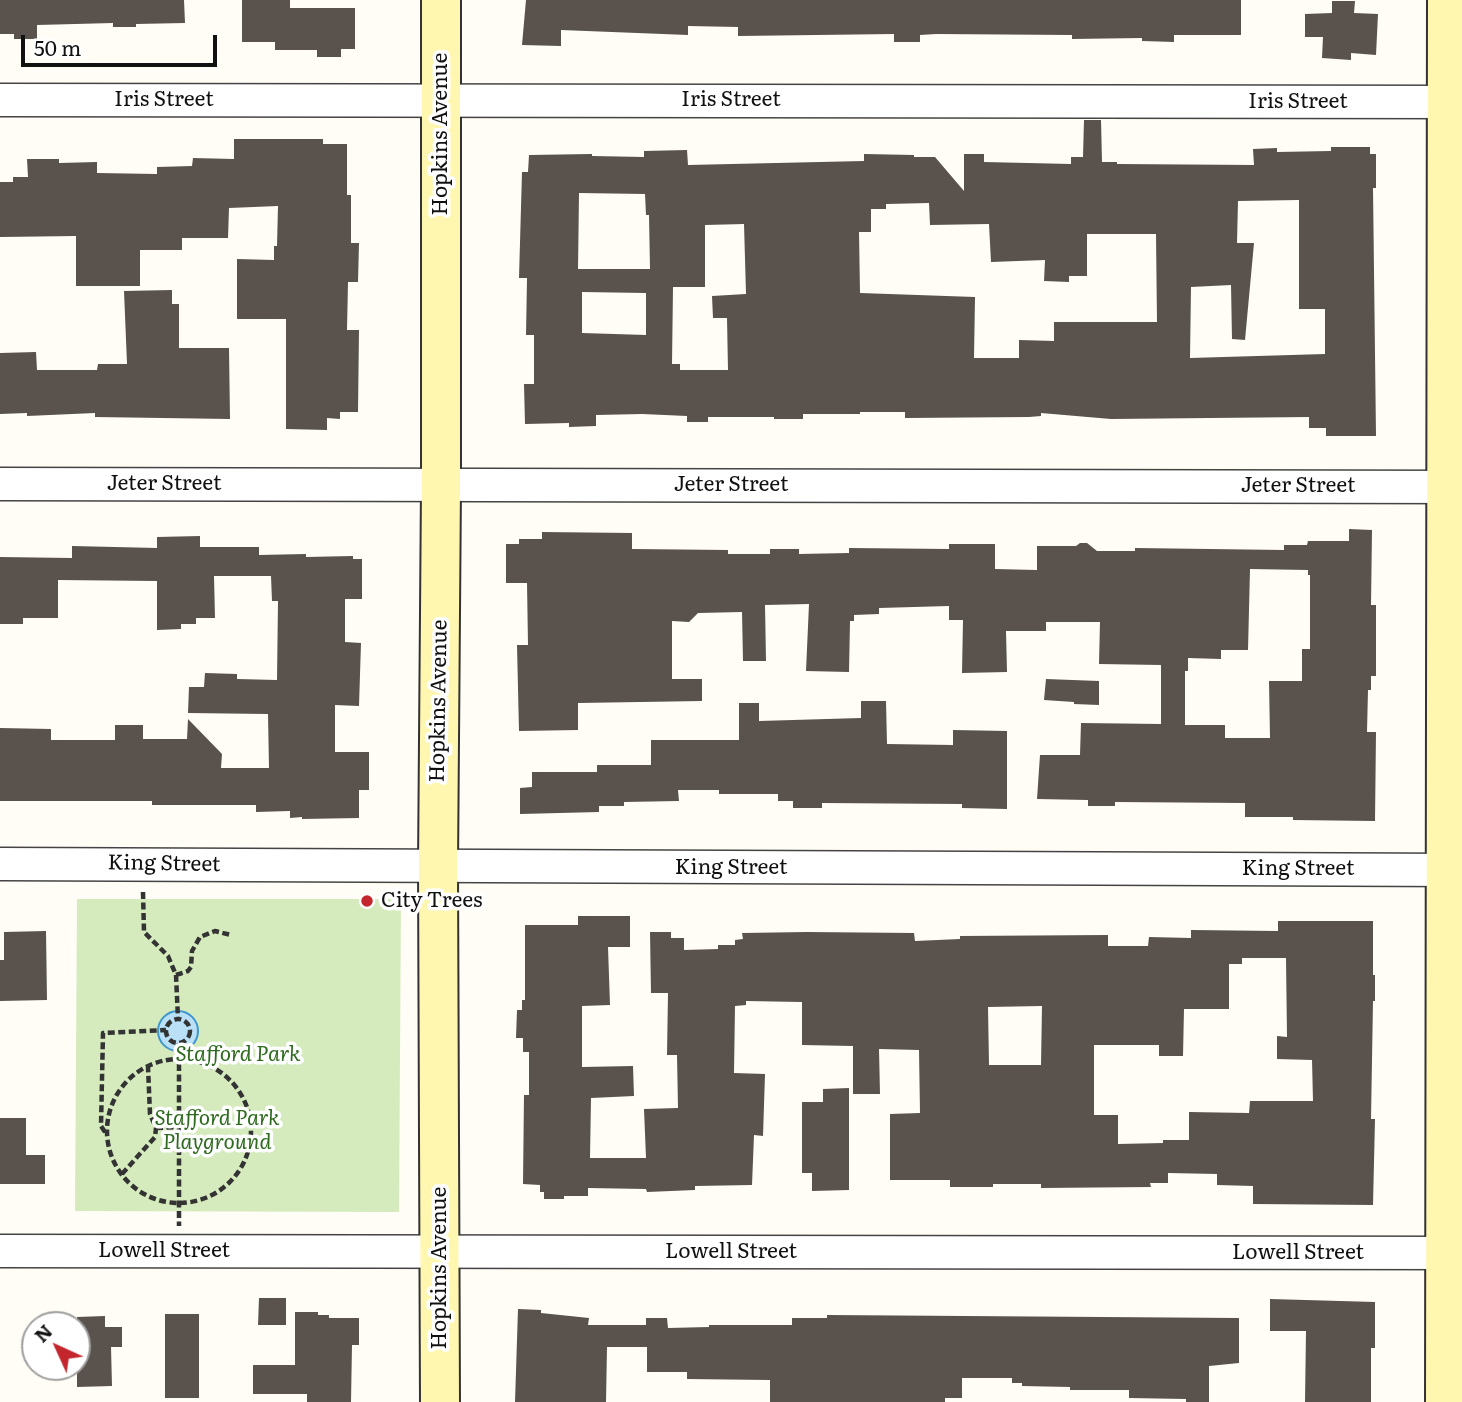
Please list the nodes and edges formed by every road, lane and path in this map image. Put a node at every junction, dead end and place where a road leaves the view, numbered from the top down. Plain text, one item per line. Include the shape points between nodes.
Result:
1 (441, 0) edge
2 (1447, 0) edge
3 (0, 100) edge
4 (441, 100) junction
5 (1454, 102) edge
6 (0, 484) edge
7 (441, 485) junction
8 (1454, 487) edge
9 (143, 863) junction
10 (0, 864) edge
11 (438, 867) junction
12 (1454, 870) edge
13 (231, 936) dead end
14 (176, 975) junction
15 (178, 1019) junction
16 (166, 1030) junction
17 (179, 1043) junction
18 (179, 1059) junction
19 (148, 1066) junction
20 (156, 1128) junction
21 (179, 1128) junction
22 (106, 1133) junction
23 (122, 1174) junction
24 (179, 1202) junction
25 (0, 1251) edge
26 (179, 1251) junction
27 (440, 1251) junction
28 (1454, 1253) edge
29 (440, 1402) edge
30 (1446, 1402) edge

1 - 4 street, Hopkins Avenue
2 - 5 street
3 - 4 street, Iris Street
4 - 5 street, Iris Street
4 - 7 street, Hopkins Avenue
5 - 8 street
6 - 7 street, Jeter Street
7 - 8 street, Jeter Street
7 - 11 street, Hopkins Avenue
8 - 12 street
9 - 10 street, King Street
9 - 11 street, King Street
9 - 14 path via 144,932 168,956
11 - 12 street, King Street
11 - 27 street, Hopkins Avenue
12 - 28 street
13 - 14 path via 215,931 200,937 192,951 191,967
14 - 15 path
15 - 16 path
15 - 17 path via 190,1029 186,1040
16 - 17 path via 169,1039
16 - 22 path via 103,1033 101,1126
17 - 18 path
18 - 19 path
18 - 21 path
18 - 24 path via 198,1061 228,1077 247,1104 252,1129 248,1154 230,1182 202,1199
19 - 20 path via 150,1114
19 - 22 path via 115,1096
20 - 21 path
20 - 23 path via 155,1137
21 - 24 path
22 - 23 path via 110,1153
23 - 24 path via 148,1195
24 - 26 path
25 - 26 street, Lowell Street
26 - 27 street, Lowell Street
27 - 28 street, Lowell Street
27 - 29 street, Hopkins Avenue
28 - 30 street

